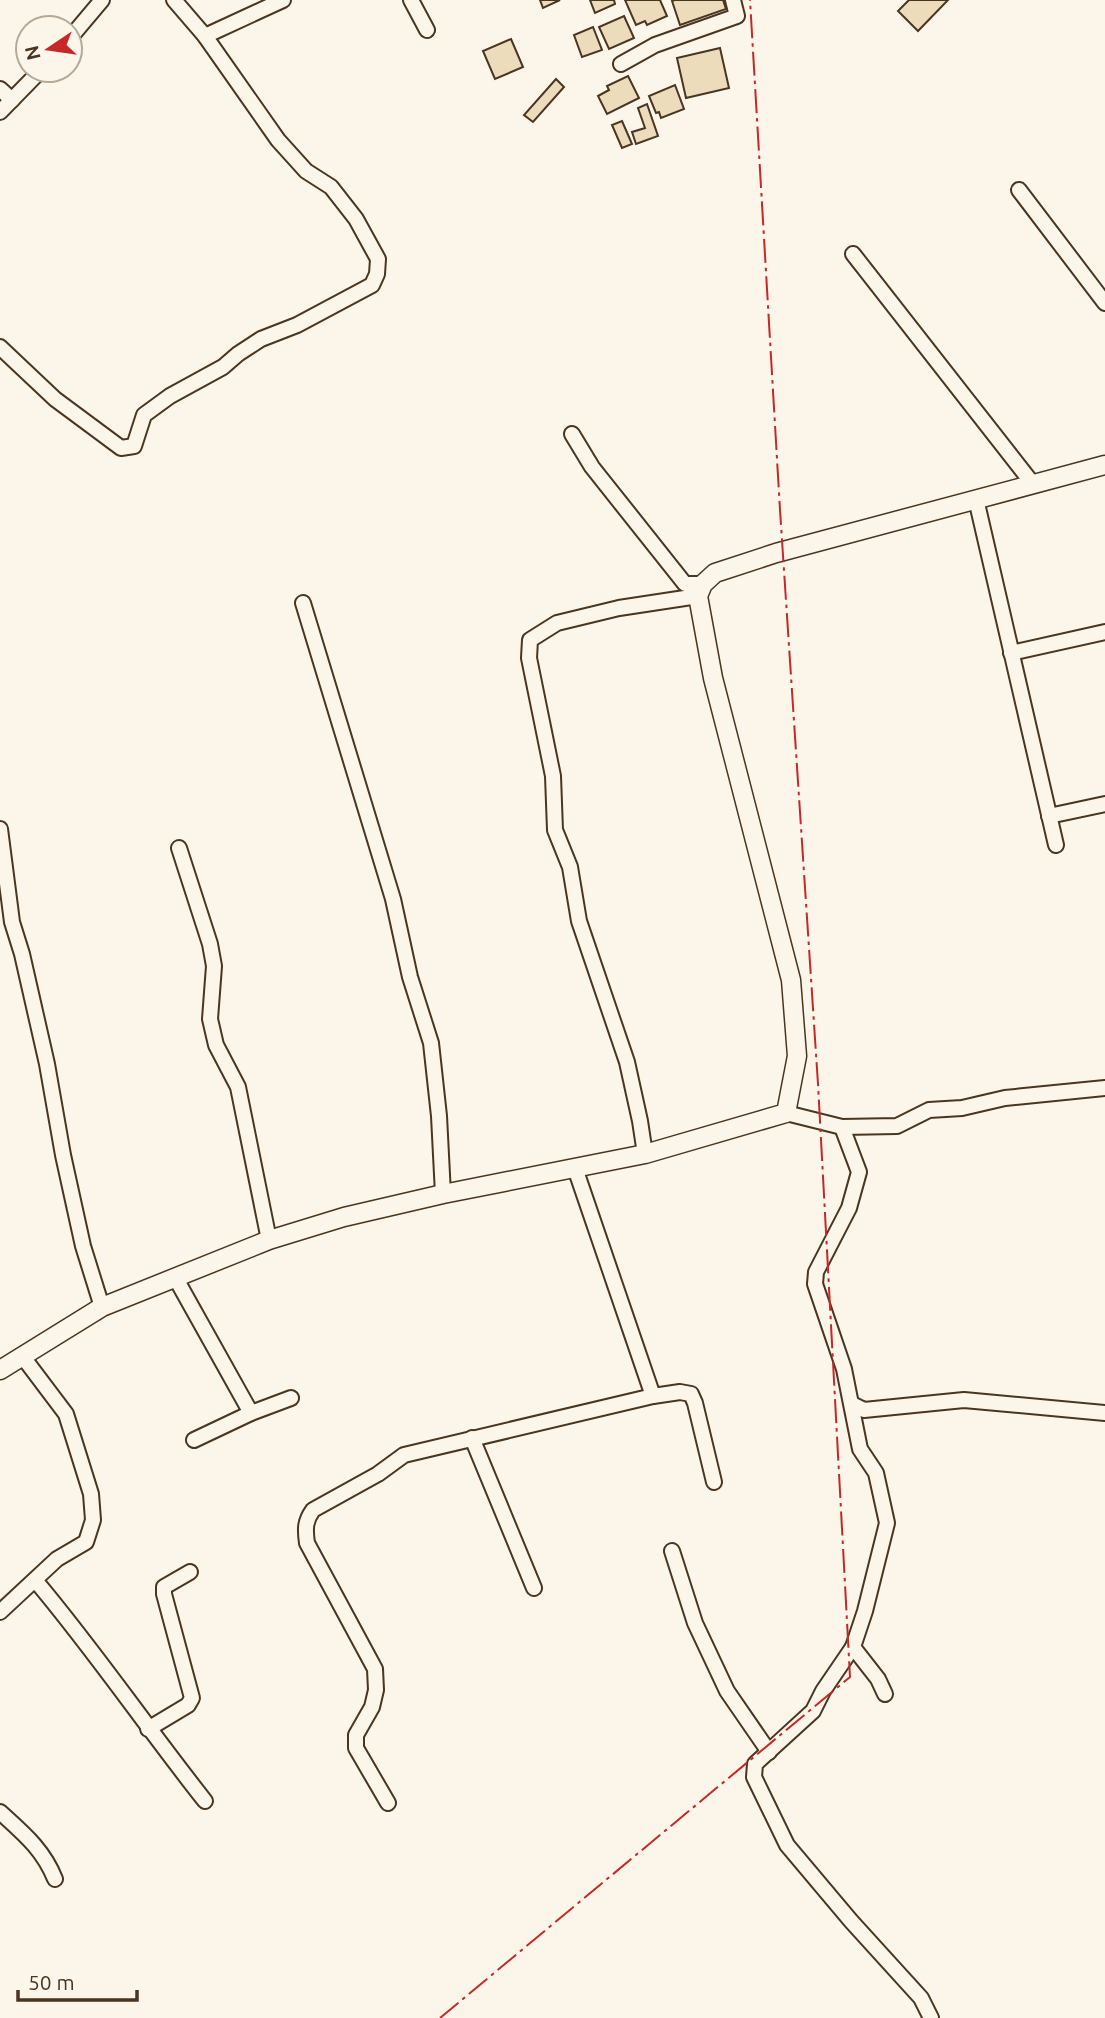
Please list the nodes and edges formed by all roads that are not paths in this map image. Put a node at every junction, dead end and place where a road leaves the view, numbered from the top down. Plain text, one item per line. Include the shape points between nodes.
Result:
1 (103, 0) edge
2 (174, 0) edge
3 (283, 0) edge
4 (411, 0) edge
5 (733, 0) edge
6 (84, 22) edge
7 (427, 30) dead end
8 (205, 36) junction
9 (621, 64) dead end
10 (27, 84) edge
11 (0, 89) edge
12 (12, 100) junction
13 (0, 112) edge
14 (1020, 190) dead end
15 (853, 254) dead end
16 (1105, 303) edge
17 (0, 347) edge
18 (572, 434) dead end
19 (1105, 465) edge
20 (1033, 484) junction
21 (976, 499) junction
22 (700, 590) junction
23 (303, 603) dead end
24 (1105, 632) edge
25 (1012, 653) junction
26 (1105, 804) edge
27 (1049, 817) junction
28 (0, 829) edge
29 (1056, 845) dead end
30 (179, 848) dead end
31 (1105, 1088) edge
32 (786, 1113) junction
33 (842, 1127) junction
34 (645, 1154) junction
35 (575, 1168) junction
36 (443, 1194) junction
37 (270, 1240) junction
38 (175, 1276) junction
39 (102, 1307) junction
40 (23, 1357) junction
41 (0, 1370) edge
42 (653, 1396) junction
43 (291, 1398) dead end
44 (852, 1404) junction
45 (251, 1413) junction
46 (1105, 1413) edge
47 (472, 1438) junction
48 (194, 1440) dead end
49 (714, 1482) dead end
50 (671, 1551) dead end
51 (190, 1572) dead end
52 (35, 1580) junction
53 (534, 1588) dead end
54 (0, 1612) edge
55 (853, 1647) junction
56 (885, 1693) dead end
57 (148, 1729) junction
58 (769, 1752) junction
59 (205, 1801) dead end
60 (388, 1803) dead end
61 (0, 1812) edge
62 (55, 1879) dead end
63 (931, 2018) edge

1 - 6 street
2 - 8 street
3 - 8 street
4 - 7 street
5 - 9 street via 737,16 655,44
8 - 17 street via 278,140 306,171 331,187 356,219 378,259 372,285 296,326 261,339 223,367 170,396 144,415 134,446 121,448 55,399
10 - 12 street
11 - 12 street
12 - 13 street
14 - 16 street
15 - 20 street
18 - 22 street via 592,467 685,584
19 - 20 street
20 - 21 street
21 - 22 street via 776,552 715,573
21 - 25 street
22 - 32 street via 713,678 791,980 797,1056
22 - 34 street via 557,623 530,640 531,668 553,776 555,830 570,867 579,921 627,1062
23 - 36 street via 393,899 431,1043
24 - 25 street
25 - 27 street
26 - 27 street
27 - 29 street
28 - 39 street via 12,922 47,1064 83,1246
30 - 37 street via 210,944 214,966 210,1018 216,1045 238,1087
31 - 33 street via 929,1110 897,1126
32 - 33 street
32 - 34 street
33 - 44 street via 859,1172 849,1208 816,1272 816,1284
34 - 35 street
35 - 36 street
35 - 42 street
36 - 37 street
37 - 38 street
38 - 39 street
38 - 45 street
39 - 40 street
40 - 41 street
40 - 52 street via 66,1413 91,1494 93,1520 86,1542 57,1559
42 - 47 street
42 - 49 street via 691,1394
43 - 45 street
44 - 46 street via 864,1410 964,1400
44 - 55 street via 860,1449 876,1472 887,1523
45 - 48 street
47 - 53 street
47 - 60 street via 404,1455 313,1510 307,1519 307,1543 375,1669 372,1707 356,1735 356,1748
50 - 58 street via 695,1623 727,1691
51 - 57 street via 164,1587 164,1594 192,1698
52 - 54 street
52 - 57 street
55 - 56 street
55 - 58 street via 813,1711
57 - 59 street
58 - 63 street via 755,1764 754,1777 787,1845 920,1998
61 - 62 street via 29,1836

